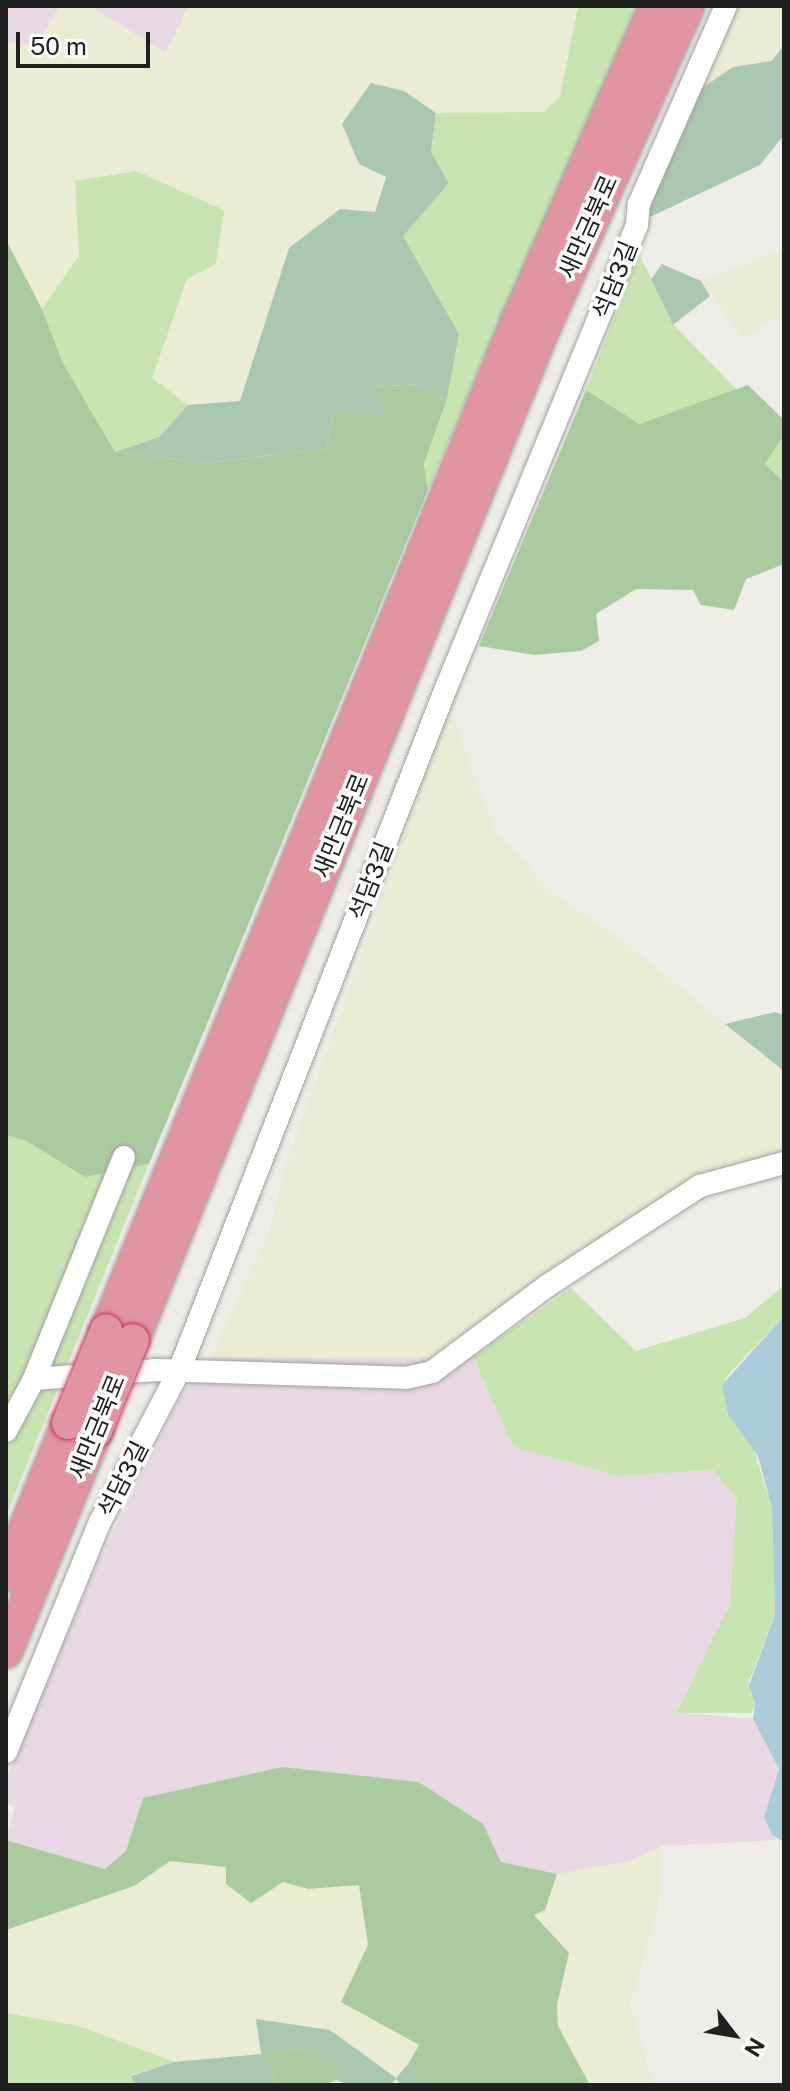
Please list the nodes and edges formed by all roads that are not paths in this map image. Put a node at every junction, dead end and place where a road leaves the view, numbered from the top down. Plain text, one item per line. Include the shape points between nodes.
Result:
1 (656, 6) edge
2 (688, 6) edge
3 (726, 6) edge
4 (124, 1157) dead end
5 (784, 1163) edge
6 (119, 1335) junction
7 (179, 1371) junction
8 (34, 1379) junction
9 (82, 1427) junction
10 (6, 1431) edge
11 (6, 1575) edge
12 (6, 1652) edge
13 (6, 1752) edge

1 - 6 highway, 새만금북로 via 517,322
2 - 6 highway, 새만금북로 via 541,335
3 - 7 street, 석담3길 via 639,204 637,225 446,688
4 - 8 street
5 - 7 street via 700,1186 547,1286 432,1372 406,1378
6 - 9 highway, 새만금북로, bridge
7 - 8 street
7 - 13 street, 석담3길 via 100,1522
8 - 10 street
9 - 11 highway, 새만금북로
9 - 12 highway, 새만금북로

